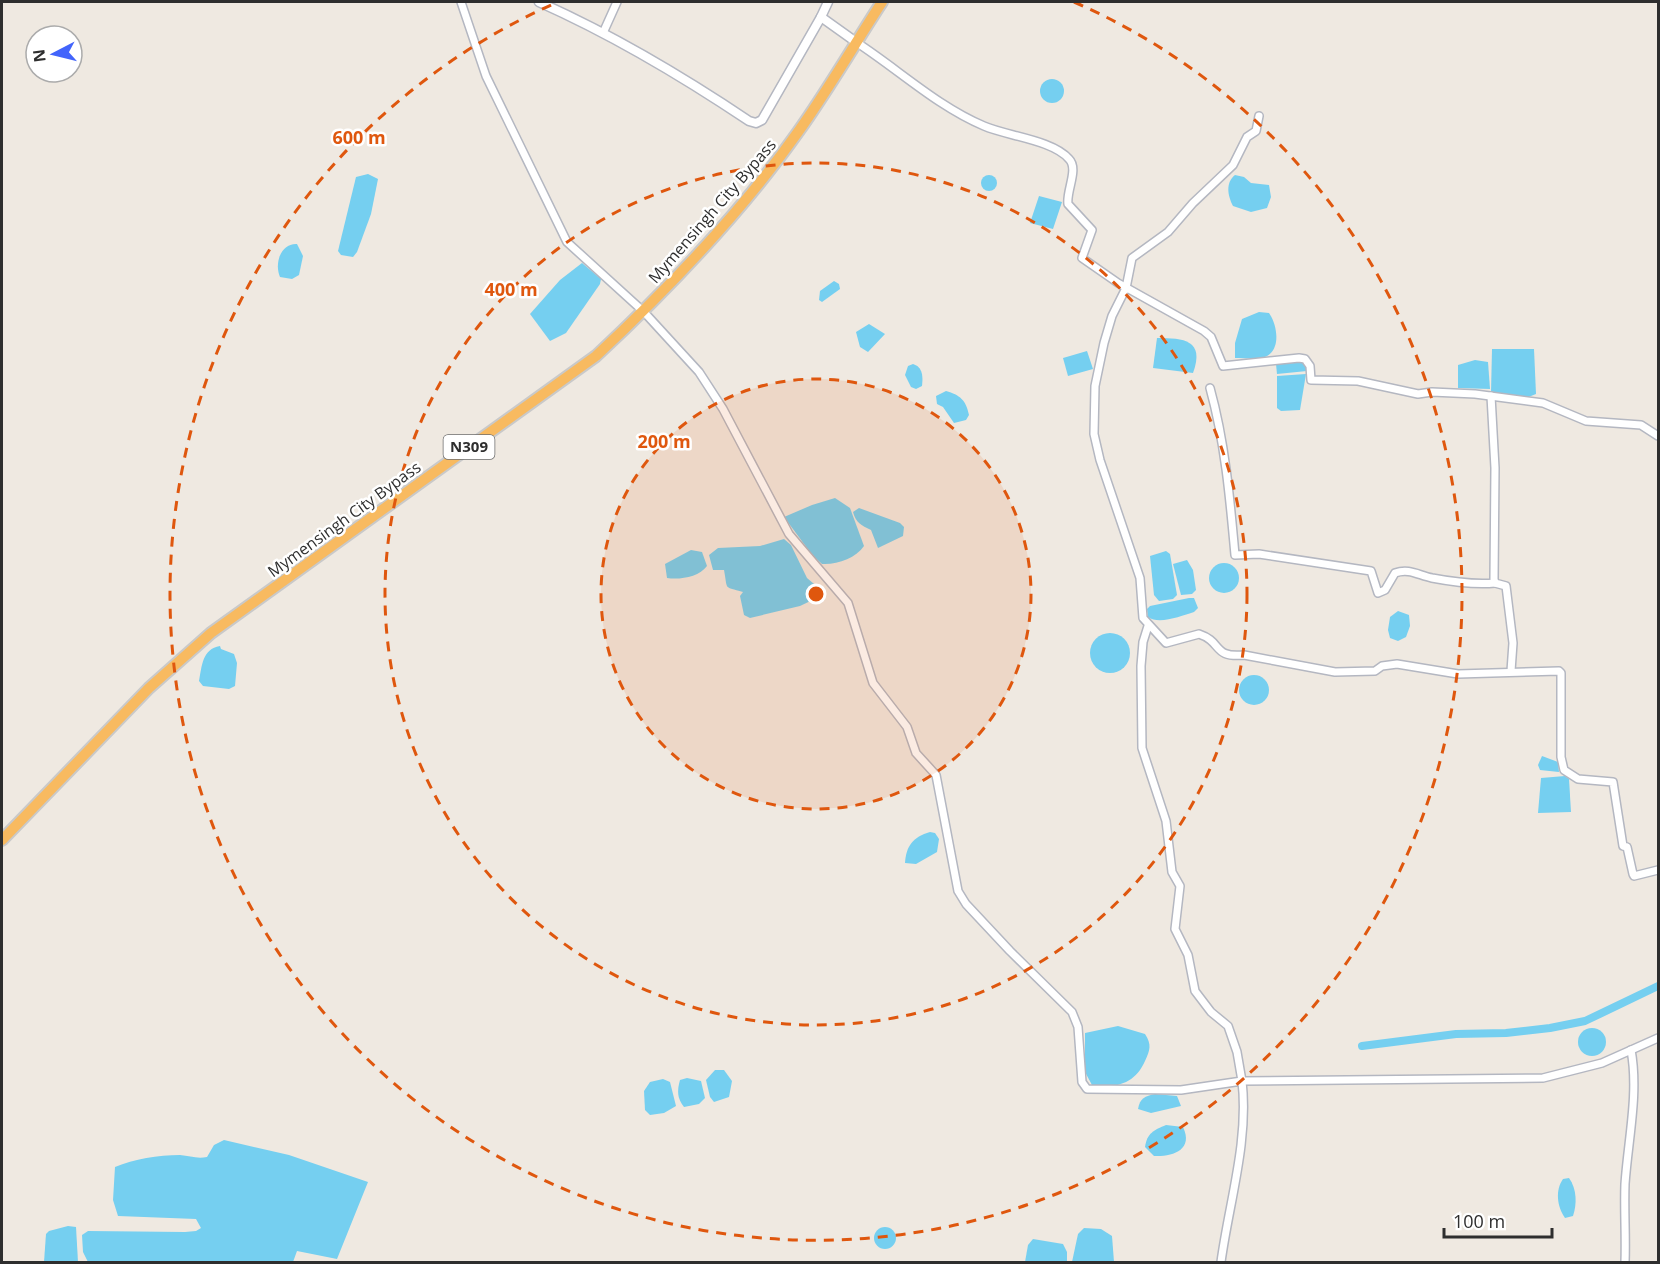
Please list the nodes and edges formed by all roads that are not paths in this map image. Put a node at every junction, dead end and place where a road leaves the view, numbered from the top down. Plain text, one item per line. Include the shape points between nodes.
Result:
1 (461, 2) edge
2 (539, 2) edge
3 (617, 2) edge
4 (828, 2) edge
5 (882, 2) edge
6 (821, 17) junction
7 (603, 33) junction
8 (856, 42) junction
9 (1259, 116) dead end
10 (1126, 288) junction
11 (644, 312) junction
12 (1210, 388) dead end
13 (1491, 396) junction
14 (1659, 436) edge
15 (1495, 583) junction
16 (1148, 626) junction
17 (1511, 671) junction
18 (2, 840) edge
19 (1659, 870) edge
20 (1659, 1038) edge
21 (1631, 1050) junction
22 (1242, 1081) junction
23 (1221, 1263) edge
24 (1625, 1263) edge

1 - 11 street via 486,76 567,242
2 - 7 street
3 - 7 street
4 - 6 street
5 - 8 highway, Mymensingh City Bypass / N309
6 - 7 street via 762,120 756,123
6 - 8 street
8 - 10 street via 965,116 1007,135 1054,148 1069,158 1072,165 1068,204 1091,228 1082,258
8 - 11 highway, Mymensingh City Bypass / N309 via 799,132 759,185
9 - 10 street via 1256,131 1247,137 1233,165 1168,232 1131,258
10 - 13 street via 1204,331 1211,337 1223,366 1299,358 1310,366 1311,380 1319,382 1358,381 1418,394
10 - 16 street via 1104,343 1095,386 1093,426 1100,460 1140,578 1141,609
11 - 18 highway, Mymensingh City Bypass / N309 via 596,356 211,633 149,688
11 - 22 street via 699,372 723,409 784,527 848,603 873,683 906,727 916,753 936,775 958,891 966,904 1072,1012 1078,1027 1082,1082 1087,1089 1181,1090
12 - 15 street via 1235,555 1259,554 1371,571 1378,593 1385,590 1395,573 1406,569 1431,578
13 - 14 street via 1543,403 1596,422 1641,425
13 - 15 street via 1496,468
15 - 17 street via 1506,586 1513,643
16 - 17 street via 1166,643 1199,634 1230,656 1244,655 1335,672 1375,671 1397,664 1458,674
16 - 22 street via 1141,666 1142,739 1166,821 1172,872 1180,886 1175,929 1188,955 1195,991 1228,1026
17 - 19 street via 1562,673 1564,770 1578,779 1613,782 1623,846 1627,847 1634,876
20 - 21 street
21 - 22 street via 1602,1063 1543,1078
21 - 24 street via 1634,1066 1625,1186
22 - 23 street via 1238,1164

